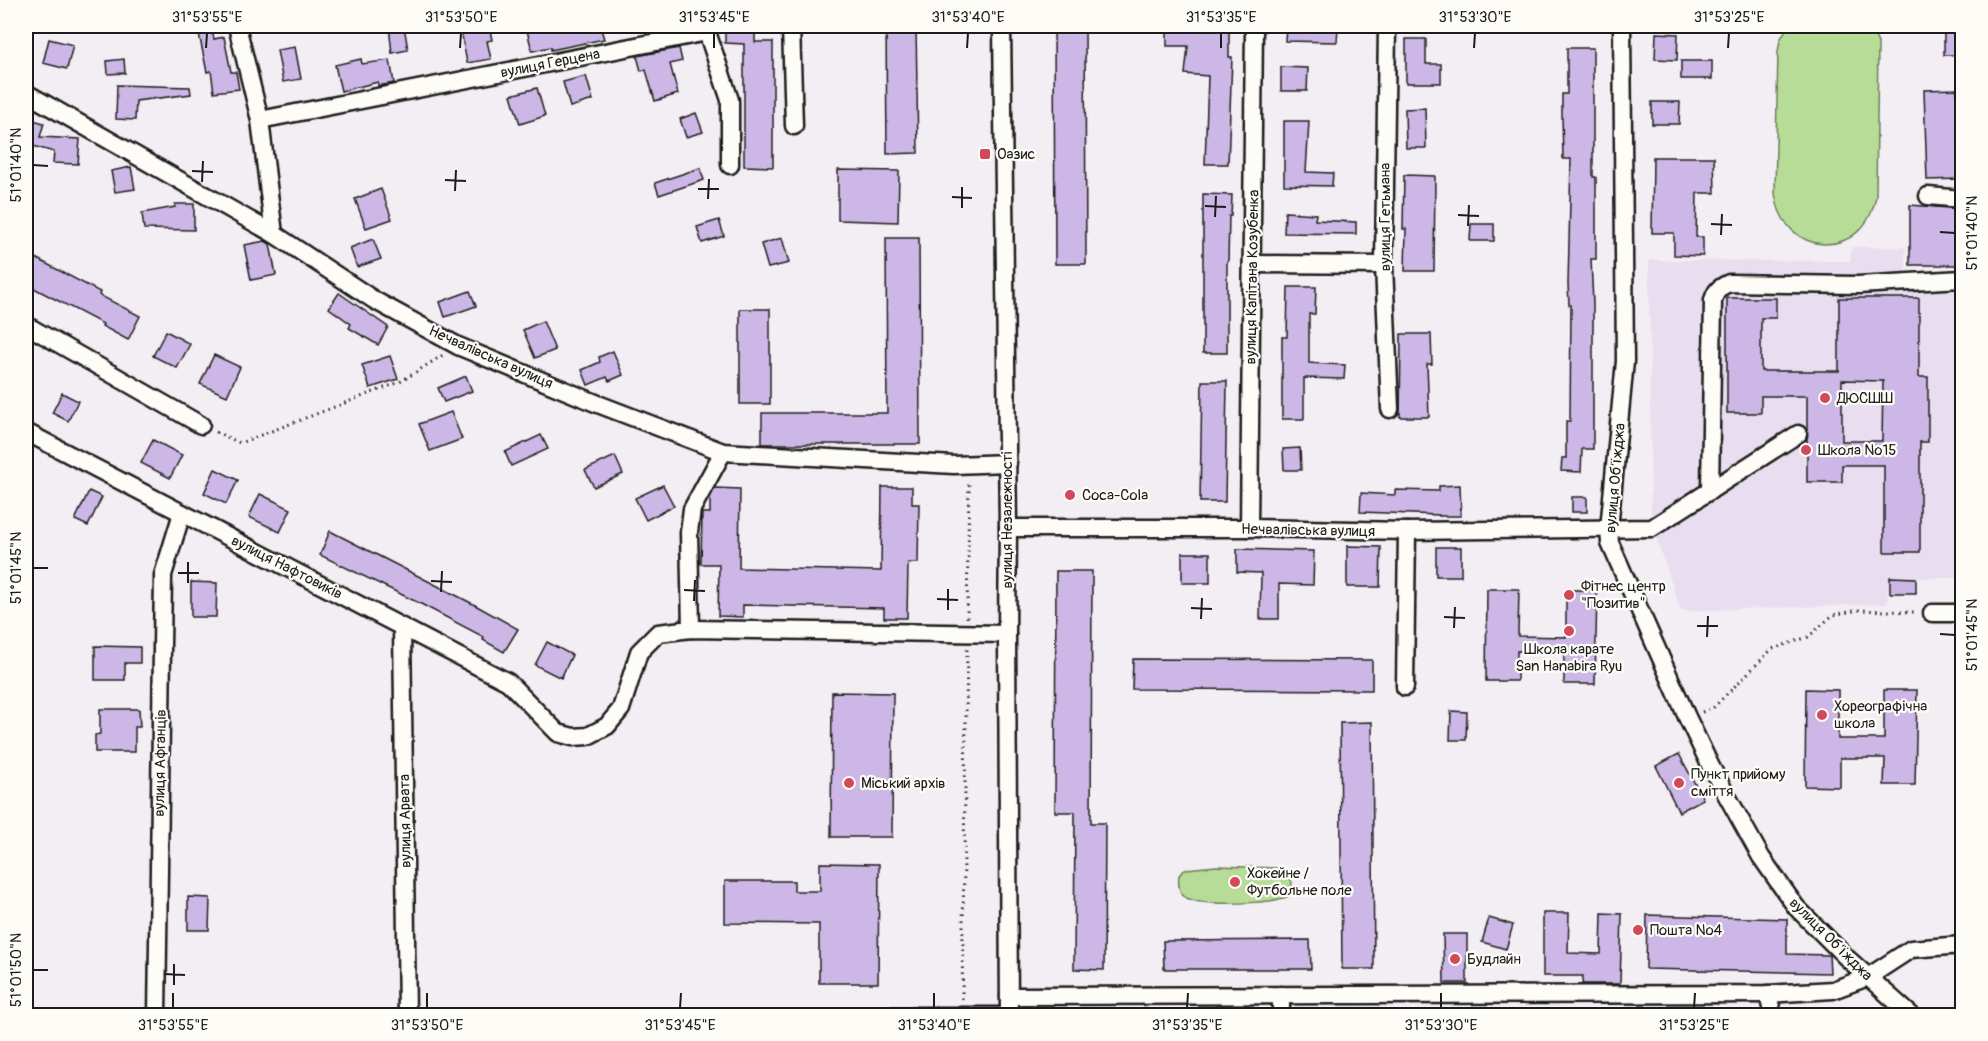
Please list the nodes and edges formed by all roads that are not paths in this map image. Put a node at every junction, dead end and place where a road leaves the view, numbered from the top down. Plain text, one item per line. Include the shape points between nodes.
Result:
1 (237, 26) edge
2 (791, 26) edge
3 (1002, 26) edge
4 (1254, 26) edge
5 (1387, 26) edge
6 (1622, 26) edge
7 (26, 93) edge
8 (260, 120) junction
9 (794, 126) dead end
10 (730, 165) dead end
11 (1928, 196) dead end
12 (1962, 199) edge
13 (274, 234) junction
14 (1252, 264) junction
15 (1384, 265) junction
16 (1962, 279) edge
17 (26, 325) edge
18 (1390, 409) dead end
19 (201, 425) road end
20 (26, 432) edge
21 (1798, 434) dead end
22 (723, 452) junction
23 (1008, 463) junction
24 (1710, 491) junction
25 (182, 513) junction
26 (1008, 528) junction
27 (1249, 528) junction
28 (1609, 529) junction
29 (1407, 531) junction
30 (1932, 613) road end
31 (1962, 614) edge
32 (402, 627) junction
33 (691, 628) junction
34 (1007, 634) junction
35 (1405, 687) dead end
36 (1962, 945) edge
37 (1868, 977) junction
38 (1768, 994) junction
39 (1281, 995) junction
40 (1009, 996) junction
41 (962, 1015) edge
42 (157, 1016) edge
43 (408, 1016) edge
44 (865, 1016) edge
45 (1010, 1016) edge
46 (1281, 1016) edge
47 (1773, 1016) edge
48 (1912, 1016) edge

1 - 8 street
2 - 9 street
3 - 23 street, вулиця Незалежності
4 - 14 street, вулиця Капітана Козубенка
5 - 15 street, вулиця Гетьмана
6 - 28 street, вулиця Обʼїжджа via 1625,361
7 - 13 street, Нечвалівська вулиця
8 - 10 street, вулиця Герцена via 707,32 730,100
8 - 13 street
11 - 12 street
13 - 22 street, Нечвалівська вулиця via 374,300 458,346
14 - 15 street
14 - 27 street, вулиця Капітана Козубенка
15 - 18 street, вулиця Гетьмана
16 - 24 street via 1721,286 1713,300
17 - 19 street
20 - 25 street, вулиця Нафтовиків
21 - 24 street, Нечвалівська вулиця
22 - 23 street, Нечвалівська вулиця via 954,465
22 - 33 street via 692,509
23 - 26 street, вулиця Незалежності
24 - 28 street, Нечвалівська вулиця via 1652,528
25 - 32 street, вулиця Нафтовиків
25 - 42 street, вулиця Афганців via 163,574
26 - 27 street, Нечвалівська вулиця
26 - 34 street, вулиця Незалежності
27 - 29 street, Нечвалівська вулиця
28 - 29 street, Нечвалівська вулиця
28 - 37 street, вулиця Обʼїжджа via 1610,543 1687,717 1761,857 1796,907
29 - 35 street
30 - 31 street
32 - 33 street, вулиця Нафтовиків via 508,682 558,733 573,737 588,736 607,726 621,710 639,652 658,633
32 - 43 street, вулиця Арвата
33 - 34 street, вулиця Нафтовиків
34 - 40 street, вулиця Незалежності
36 - 37 street via 1911,949
37 - 38 street via 1833,990
37 - 48 street, вулиця Обʼїжджа
38 - 39 street
38 - 47 street
39 - 40 street
39 - 46 street
40 - 45 street, вулиця Незалежності
41 - 44 street
41 - 45 street

